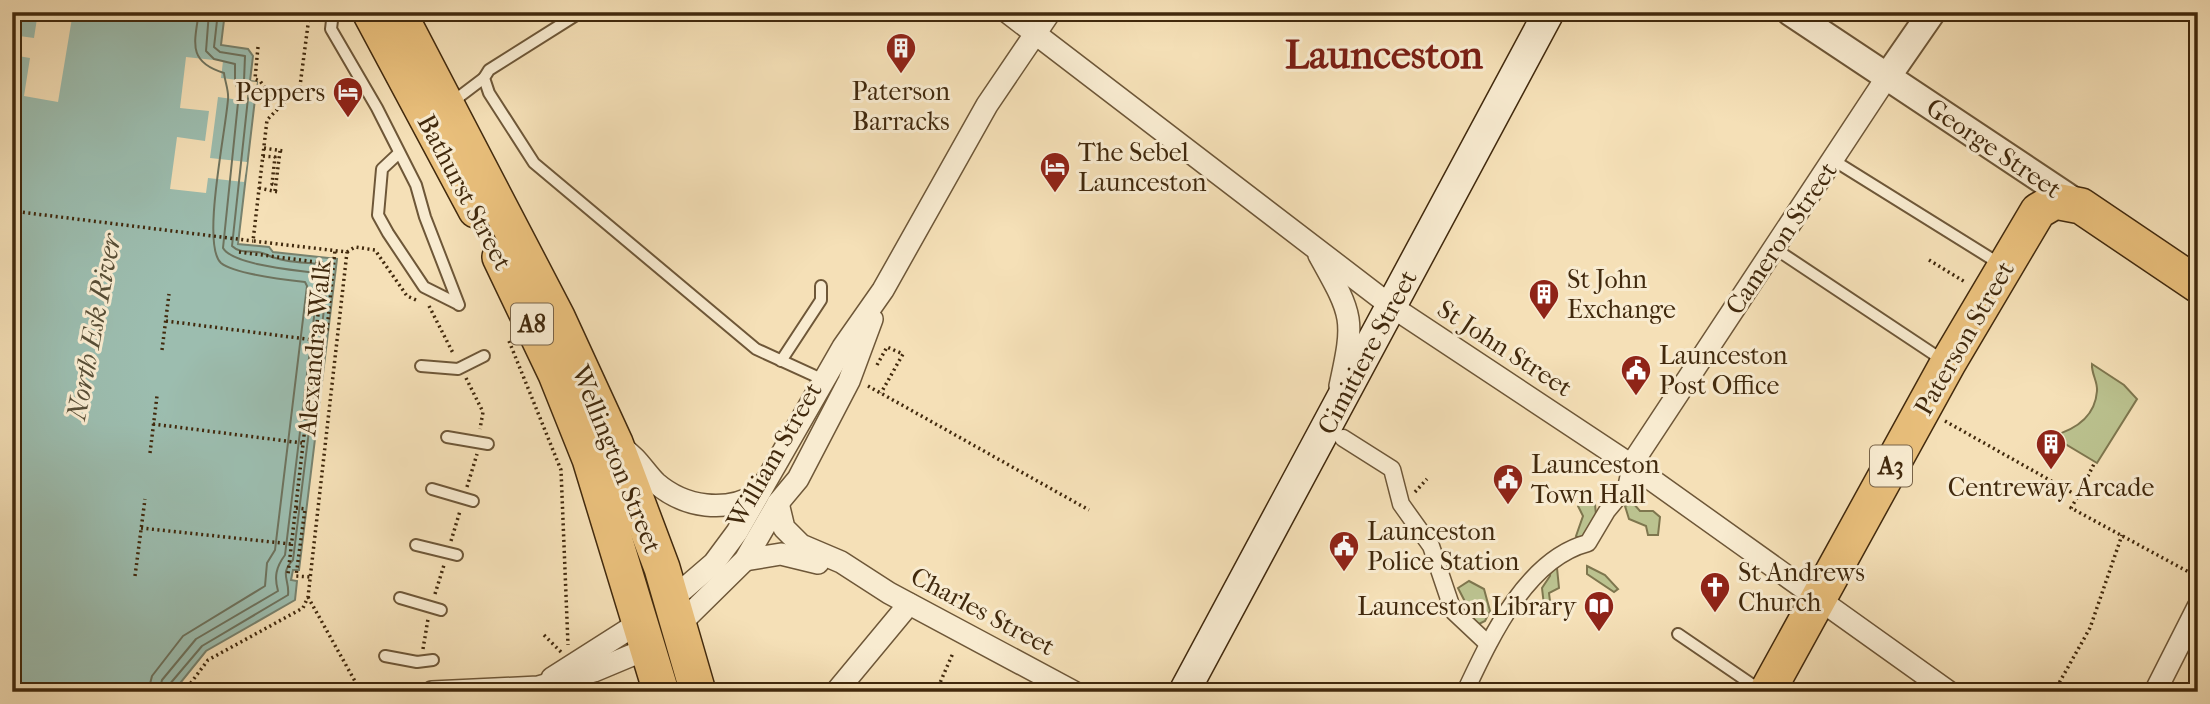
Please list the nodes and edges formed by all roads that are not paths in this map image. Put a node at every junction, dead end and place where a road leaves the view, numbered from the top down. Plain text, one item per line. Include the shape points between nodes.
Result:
1 (370, 12) edge
2 (581, 12) edge
3 (1007, 12) edge
4 (1050, 12) edge
5 (1549, 12) edge
6 (1790, 12) edge
7 (1932, 12) edge
8 (332, 14) edge
9 (408, 20) edge
10 (1033, 33) junction
11 (1887, 77) junction
12 (484, 78) junction
13 (449, 104) junction
14 (399, 153) junction
15 (1833, 160) junction
16 (2017, 163) junction
17 (2081, 206) junction
18 (2034, 218) junction
19 (1315, 248) junction
20 (1774, 248) junction
21 (2005, 267) junction
22 (2198, 285) edge
23 (821, 286) dead end
24 (883, 290) junction
25 (1391, 306) junction
26 (484, 356) dead end
27 (781, 361) junction
28 (1948, 363) junction
29 (421, 366) dead end
30 (823, 379) junction
31 (856, 386) junction
32 (1339, 427) junction
33 (447, 437) dead end
34 (615, 443) junction
35 (488, 444) dead end
36 (1631, 465) junction
37 (432, 489) dead end
38 (768, 499) junction
39 (473, 501) dead end
40 (416, 545) dead end
41 (457, 555) dead end
42 (744, 560) junction
43 (866, 579) junction
44 (1819, 596) junction
45 (400, 598) dead end
46 (909, 604) junction
47 (2198, 607) edge
48 (441, 610) dead end
49 (675, 613) junction
50 (1678, 634) dead end
51 (644, 635) junction
52 (1487, 643) junction
53 (385, 656) dead end
54 (433, 660) dead end
55 (432, 692) edge
56 (661, 692) edge
57 (698, 692) edge
58 (836, 692) edge
59 (1074, 692) edge
60 (1184, 692) edge
61 (1465, 692) edge
62 (1765, 692) edge
63 (1949, 692) edge
64 (2155, 692) edge

1 - 51 highway, Bathurst Street / A8 via 481,219 556,374 590,459
2 - 12 lane via 489,70
3 - 10 street, St John Street
4 - 10 street, William Street
5 - 25 main road, Cimitiere Street
6 - 11 street, George Street
7 - 11 street, Cameron Street
8 - 14 lane via 331,29
9 - 13 highway, Wellington Street / A8
10 - 19 street, St John Street
10 - 24 street, William Street
11 - 15 street, Cameron Street
11 - 16 street, George Street
12 - 13 lane
12 - 27 lane via 534,163 756,349
13 - 34 highway, Wellington Street / A8
14 - 14 lane via 416,185 459,305 419,281 378,215 382,169
15 - 20 street, Cameron Street
15 - 21 lane
16 - 17 street, George Street
16 - 18 street via 2032,187
17 - 18 highway via 2055,201 2043,206
17 - 22 highway, George Street
18 - 21 highway, Paterson Street / A3
19 - 25 street, St John Street
19 - 32 street via 1342,295 1351,325
20 - 28 lane
20 - 36 street, Cameron Street
21 - 28 highway, Paterson Street / A3
23 - 27 lane via 821,300
24 - 30 street, William Street
24 - 31 street, William Street
25 - 32 main road, Cimitiere Street
25 - 36 street, St John Street
26 - 29 lane via 458,369
27 - 30 lane
28 - 44 highway, Paterson Street / A3
30 - 31 lane
30 - 38 street, William Street
31 - 38 street, William Street via 798,479
32 - 52 street via 1392,469 1401,504 1431,546 1453,611
32 - 60 main road, Cimitiere Street
33 - 35 lane
34 - 38 street via 634,455 656,483 692,502 723,507
34 - 49 highway, Wellington Street / A8
36 - 44 street, St John Street
36 - 52 street via 1626,488 1588,543 1569,548 1543,568
37 - 39 lane
38 - 42 street, William Street
38 - 43 street, Charles Street via 793,539
38 - 49 street, William Street
40 - 41 lane
42 - 43 street, Charles Street via 772,554 795,556
42 - 49 street, William Street
43 - 46 street, Charles Street
44 - 62 highway, Paterson Street / A3
44 - 63 street, St John Street
45 - 48 lane
46 - 58 street
46 - 59 street, Charles Street
47 - 64 street
49 - 51 highway
49 - 57 highway, Wellington Street / A8
50 - 62 lane
51 - 55 street via 538,687
51 - 56 highway, Bathurst Street / A8
52 - 61 street
53 - 54 lane

